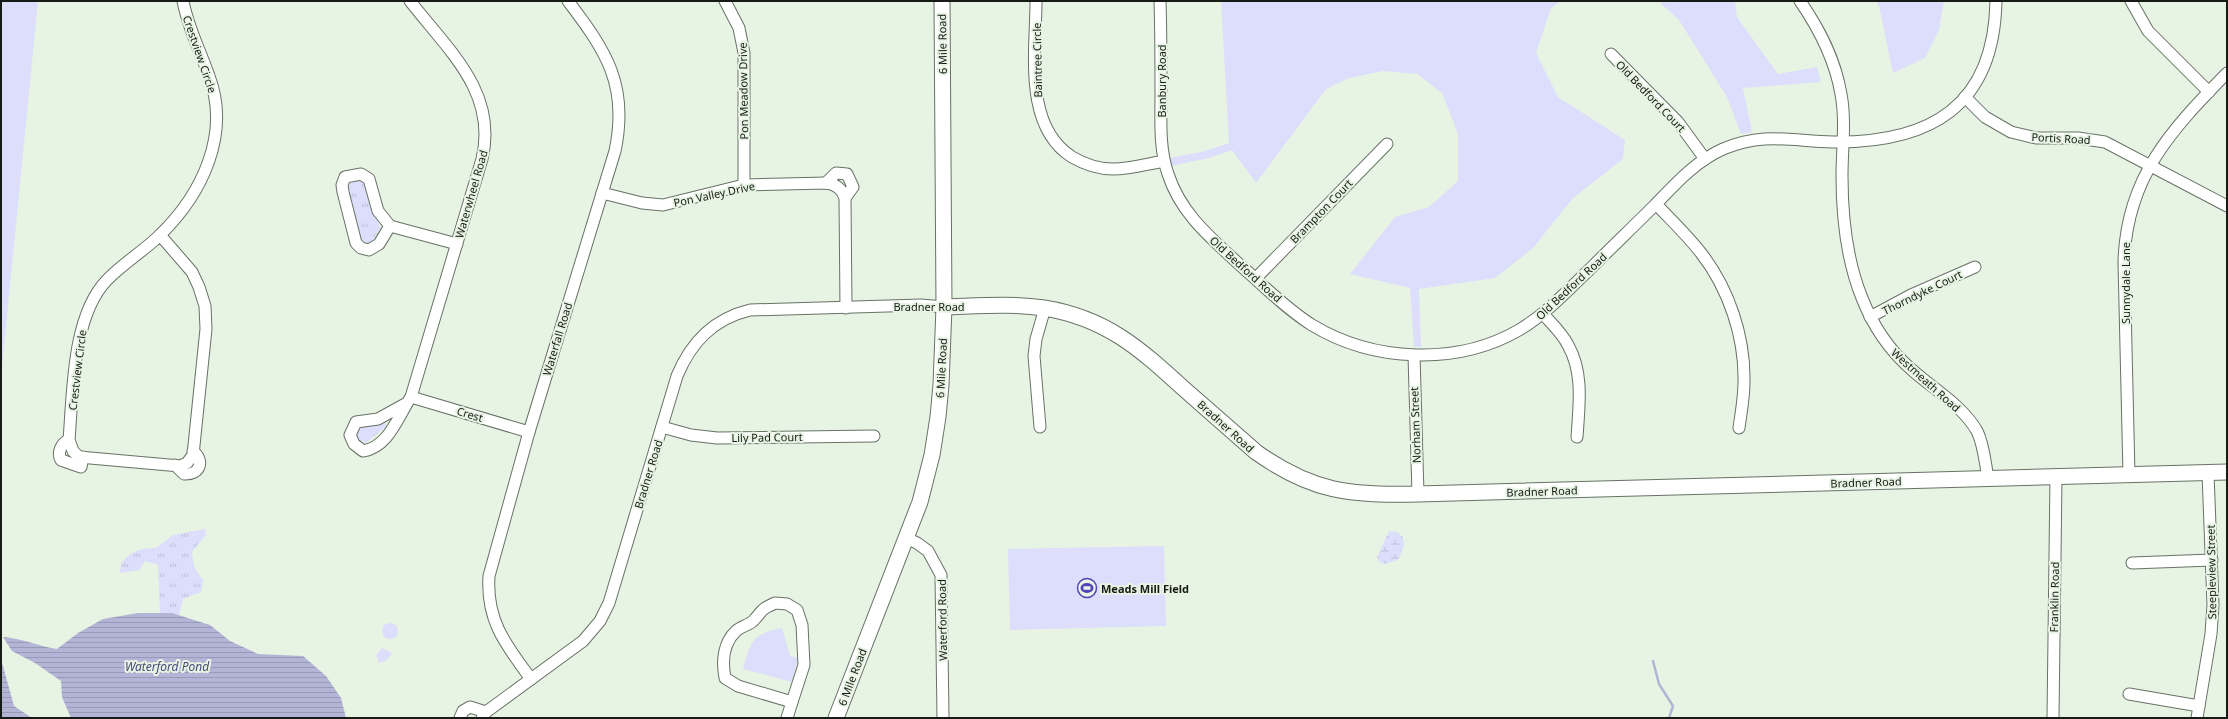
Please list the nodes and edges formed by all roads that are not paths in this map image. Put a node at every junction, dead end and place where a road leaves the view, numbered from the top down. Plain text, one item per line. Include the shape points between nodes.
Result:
1 (183, 1) edge
2 (410, 1) edge
3 (568, 1) edge
4 (725, 1) edge
5 (942, 1) edge
6 (1036, 1) edge
7 (1160, 1) edge
8 (1800, 1) edge
9 (1996, 1) edge
10 (2131, 1) edge
11 (1611, 54) dead end
12 (2227, 74) edge
13 (2209, 92) junction
14 (1965, 96) junction
15 (1844, 142) junction
16 (1387, 144) dead end
17 (1705, 159) junction
18 (1164, 161) junction
19 (2150, 165) junction
20 (826, 183) junction
21 (744, 185) junction
22 (602, 192) junction
23 (845, 198) junction
24 (1656, 204) junction
25 (2227, 206) edge
26 (390, 226) junction
27 (160, 235) junction
28 (457, 244) junction
29 (1975, 267) dead end
30 (1256, 278) junction
31 (944, 307) junction
32 (846, 308) junction
33 (1045, 308) junction
34 (1542, 314) junction
35 (1870, 317) junction
36 (1414, 355) junction
37 (409, 400) junction
38 (662, 427) junction
39 (1040, 427) dead end
40 (1739, 428) dead end
41 (529, 432) junction
42 (874, 436) dead end
43 (1577, 437) dead end
44 (2227, 472) edge
45 (2208, 473) junction
46 (2129, 475) junction
47 (2056, 476) junction
48 (1988, 478) junction
49 (1418, 494) junction
50 (906, 538) junction
51 (2212, 560) junction
52 (2132, 563) dead end
53 (531, 679) junction
54 (2129, 694) dead end
55 (792, 702) junction
56 (2199, 706) junction
57 (484, 715) edge
58 (460, 718) edge
59 (787, 718) edge
60 (836, 718) edge
61 (943, 718) edge
62 (2052, 718) edge
63 (2197, 718) edge

1 - 27 street, Crestview Circle via 189,26 214,92 216,130 212,155 196,191 179,215
2 - 28 street, Waterwheel Road via 470,78 485,114 484,150
3 - 22 street, Waterfall Road via 609,61 617,90 617,140
4 - 21 street, Pon Meadow Drive via 739,28 744,53
5 - 31 street, 6 Mile Road
6 - 18 street, Baintree Circle via 1037,100 1043,123 1054,140 1076,159 1104,168 1124,168
7 - 18 street, Banbury Road via 1161,132
8 - 15 street, Westmeath Road via 1818,28 1834,64 1841,94
9 - 14 street, Old Bedford Road via 1990,53 1976,84
10 - 13 street via 2148,31
11 - 17 street, Old Bedford Court via 1678,122
12 - 13 street, Sunnydale Lane
13 - 19 street, Sunnydale Lane via 2171,132
14 - 15 street, Old Bedford Road via 1944,117 1916,131 1883,139
14 - 19 street, Portis Road via 1985,117 2011,132 2036,138 2096,140 2114,146
15 - 17 street, Old Bedford Road via 1761,138 1721,150
15 - 35 street, Westmeath Road via 1842,191 1847,231 1856,279
16 - 30 street, Brampton Court
17 - 24 street, Old Bedford Road via 1683,176
18 - 30 street, Old Bedford Road via 1173,188 1190,217
19 - 25 street, Portis Road
19 - 46 street, Sunnydale Lane via 2130,219 2124,250
20 - 21 street, Pon Valley Drive
20 - 23 street via 838,187
20 - 23 street, Pon Valley Drive via 836,173 847,174 853,187
21 - 22 street, Pon Valley Drive via 663,205 642,203
22 - 41 street, Waterfall Road
23 - 32 street, Pon Valley Drive
24 - 34 street, Old Bedford Road
24 - 40 street via 1709,264 1732,312 1744,370
26 - 26 street via 378,211 369,178 361,174 345,177 343,192 358,246 365,249 374,248
26 - 28 street
27 - 27 street, Crestview Circle via 192,272 205,306 206,329 193,455 180,466 82,457 73,451 69,440 78,342 88,309 106,281
28 - 37 street, Waterwheel Road
29 - 35 street, Thorndyke Court via 1911,295
30 - 36 street, Old Bedford Road via 1289,309 1328,334 1372,350
31 - 32 street, Bradner Road via 921,305
31 - 33 street, Bradner Road via 1013,305
31 - 50 street, 6 Mile Road via 942,385 932,456 920,502
32 - 38 street, Bradner Road via 750,310 732,315 716,324 700,338 684,361
33 - 39 street via 1036,338 1034,356
33 - 49 street, Bradner Road via 1090,321 1130,342 1256,452 1290,474 1319,486 1349,493
34 - 36 street, Old Bedford Road via 1517,331 1483,346 1449,353
34 - 43 street via 1566,340 1576,366 1580,394
35 - 48 street, Westmeath Road via 1883,339 1899,358 1971,422 1981,443
36 - 49 street, Norham Street
37 - 37 street, Waterwheel Road via 378,419 356,422 350,435 354,444 363,451 375,447 397,423
37 - 41 street, Crest
38 - 42 street, Lily Pad Court via 691,435 717,438
38 - 53 street, Bradner Road via 605,612 583,641
41 - 53 street, Waterfall Road via 491,563 488,588 496,628
44 - 45 street, Bradner Road
45 - 46 street, Bradner Road
45 - 51 street, Steepleview Street
46 - 47 street, Bradner Road
47 - 48 street, Bradner Road
47 - 62 street, Franklin Road
48 - 49 street, Bradner Road
50 - 60 street, 6 Mile Road
50 - 61 street, Waterford Road via 928,551 941,575
51 - 52 street
51 - 56 street, Steepleview Street via 2211,634
53 - 57 street, Bradner Road
54 - 56 street
55 - 55 street via 804,665 802,625 797,610 787,604 775,603 761,609 754,621 736,631 727,645 722,662 725,678 738,686
55 - 59 street
56 - 63 street, Steepleview Street
57 - 58 street, Bradner Road via 470,707 463,710

